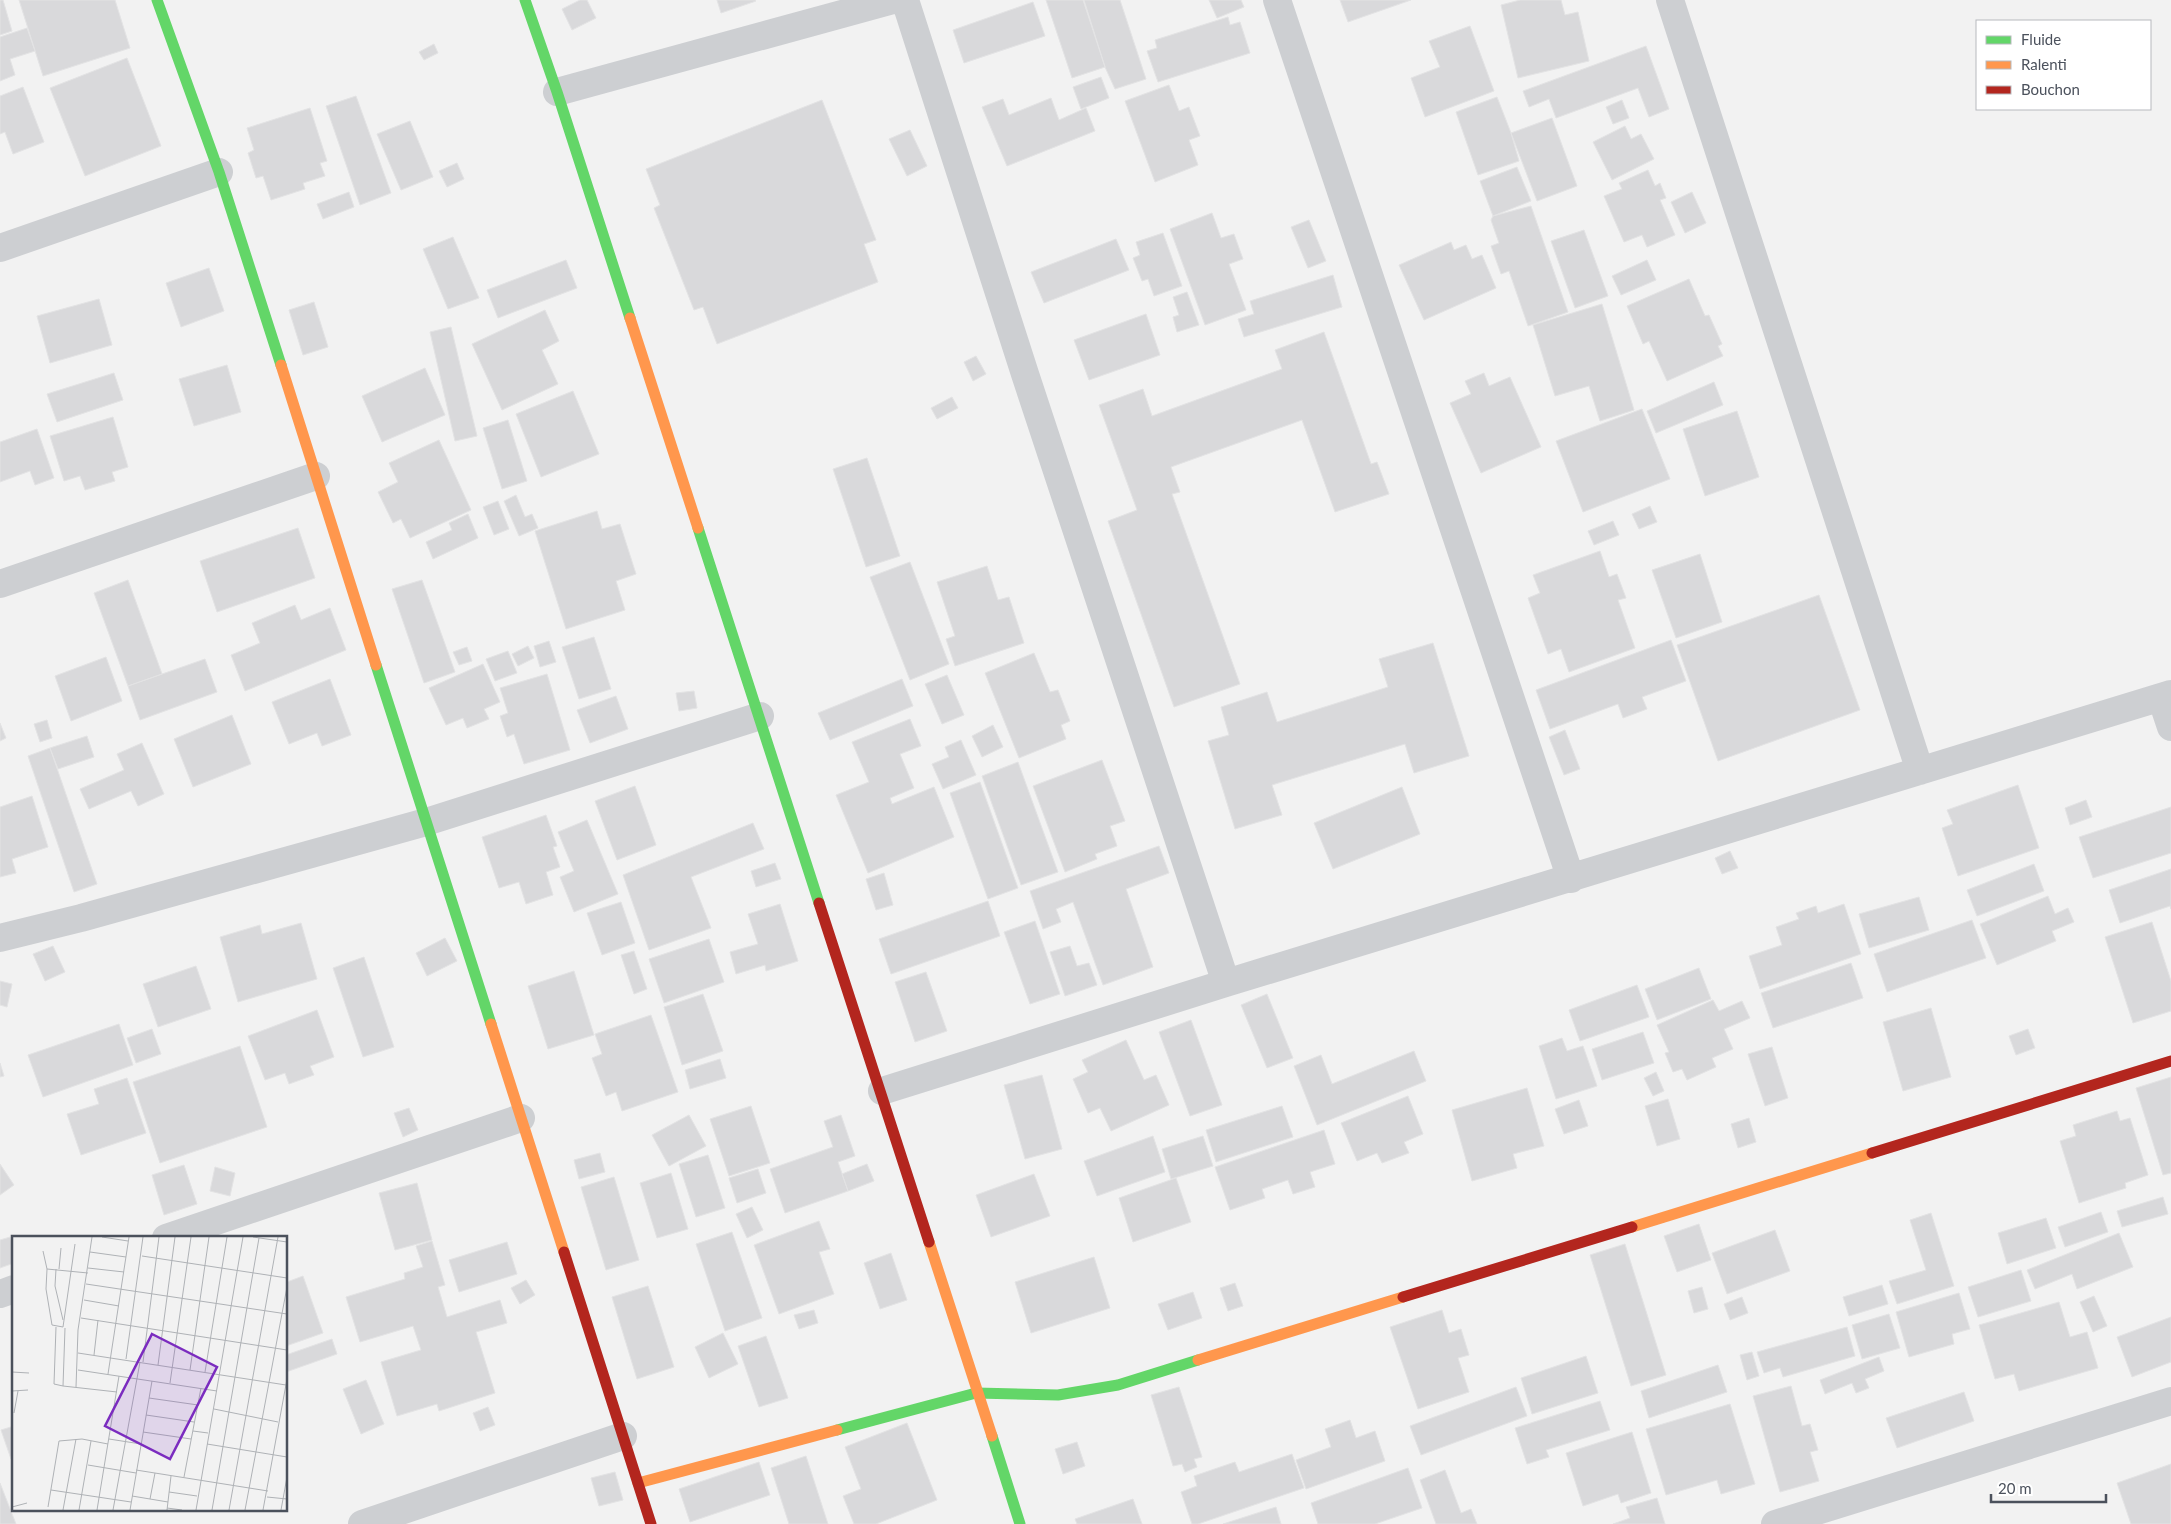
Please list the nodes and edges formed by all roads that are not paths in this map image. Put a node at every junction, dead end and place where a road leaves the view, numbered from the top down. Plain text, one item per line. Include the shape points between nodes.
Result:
1 (158, 0) edge
2 (525, 0) edge
3 (893, 0) edge
4 (905, 0) edge
5 (1277, 0) edge
6 (1670, 0) edge
7 (557, 92) junction
8 (219, 172) junction
9 (0, 248) edge
10 (316, 476) junction
11 (0, 584) edge
12 (2166, 695) edge
13 (760, 716) junction
14 (2171, 727) edge
15 (1920, 771) junction
16 (426, 822) junction
17 (1571, 879) junction
18 (0, 938) edge
19 (1226, 983) junction
20 (2171, 1061) edge
21 (882, 1091) junction
22 (521, 1118) junction
23 (172, 1236) edge
24 (12, 1290) edge
25 (0, 1294) edge
26 (976, 1392) junction
27 (2171, 1401) edge
28 (623, 1436) junction
29 (638, 1483) junction
30 (362, 1524) edge
31 (652, 1524) edge
32 (1020, 1524) edge
33 (1775, 1524) edge

1 - 8 street
2 - 7 street
3 - 7 street
4 - 19 street
5 - 17 street
6 - 15 street
7 - 13 street
8 - 9 street
8 - 10 street
10 - 11 street
10 - 16 street
12 - 14 street
12 - 15 street
13 - 16 street
13 - 21 street
15 - 17 street
16 - 18 street
16 - 22 street
17 - 19 street
19 - 21 street
20 - 26 street via 1118,1385 1058,1395
21 - 26 street
22 - 23 street
22 - 28 street
24 - 25 street
26 - 29 street
26 - 32 street
27 - 33 street
28 - 29 street
28 - 30 street
29 - 31 street

